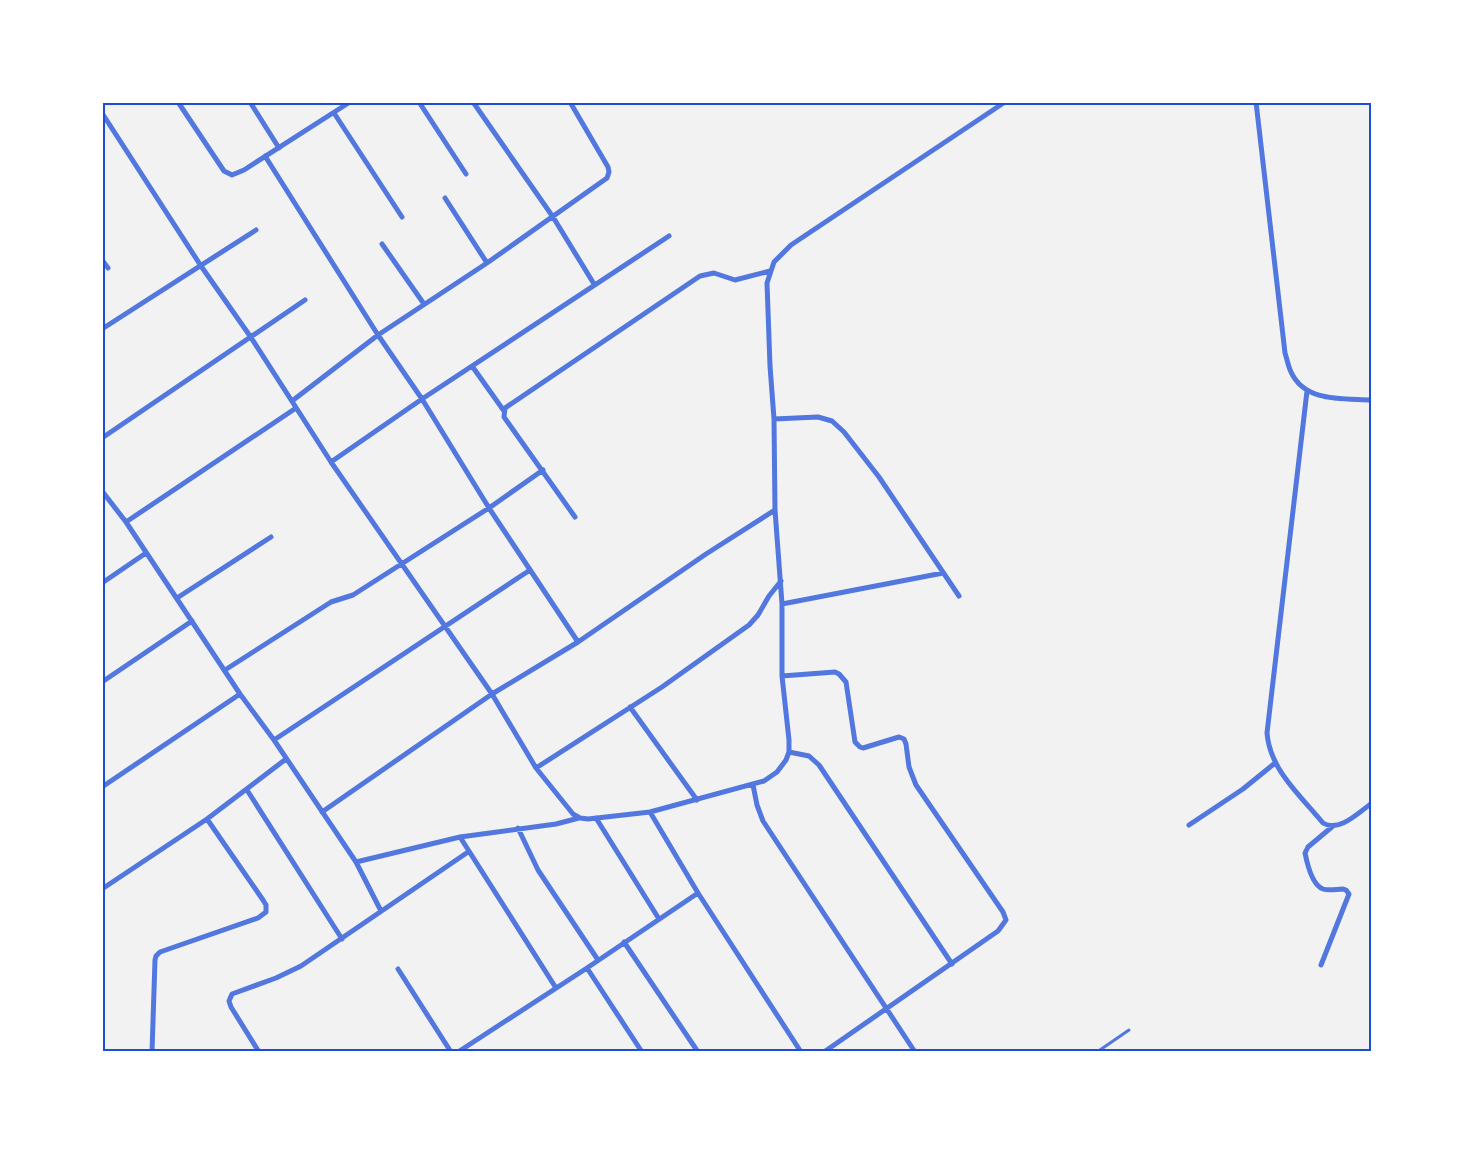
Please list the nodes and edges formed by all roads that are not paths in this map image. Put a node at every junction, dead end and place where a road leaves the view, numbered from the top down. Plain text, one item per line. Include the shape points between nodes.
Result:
1 (178, 102) edge
2 (250, 102) edge
3 (419, 102) edge
4 (473, 102) edge
5 (570, 102) edge
6 (1005, 102) edge
7 (1256, 102) edge
8 (349, 103) edge
9 (102, 113) edge
10 (334, 113) junction
11 (280, 148) junction
12 (264, 156) junction
13 (466, 174) dead end
14 (445, 198) dead end
15 (402, 217) dead end
16 (553, 217) junction
17 (256, 230) dead end
18 (669, 236) dead end
19 (382, 244) dead end
20 (102, 260) edge
21 (487, 263) junction
22 (201, 266) junction
23 (108, 268) dead end
24 (770, 271) junction
25 (594, 284) junction
26 (305, 300) dead end
27 (424, 304) junction
28 (102, 329) edge
29 (378, 335) junction
30 (250, 336) junction
31 (472, 366) junction
32 (1307, 391) junction
33 (422, 399) junction
34 (1372, 400) edge
35 (292, 401) junction
36 (296, 408) junction
37 (504, 411) junction
38 (774, 419) junction
39 (102, 438) edge
40 (331, 462) junction
41 (543, 470) junction
42 (102, 491) edge
43 (489, 508) junction
44 (775, 510) junction
45 (575, 518) dead end
46 (126, 522) junction
47 (271, 538) dead end
48 (146, 553) junction
49 (401, 563) junction
50 (530, 570) junction
51 (943, 574) junction
52 (781, 581) junction
53 (102, 583) edge
54 (959, 596) dead end
55 (177, 598) junction
56 (782, 604) junction
57 (192, 621) junction
58 (444, 626) junction
59 (578, 642) junction
60 (224, 670) junction
61 (782, 676) junction
62 (102, 682) edge
63 (240, 694) junction
64 (492, 694) junction
65 (630, 708) junction
66 (274, 740) junction
67 (789, 752) junction
68 (286, 759) junction
69 (1275, 763) junction
70 (536, 768) junction
71 (752, 785) junction
72 (102, 787) edge
73 (247, 790) junction
74 (697, 800) junction
75 (1372, 803) edge
76 (322, 812) junction
77 (650, 812) junction
78 (580, 818) junction
79 (596, 818) junction
80 (206, 819) junction
81 (1189, 825) dead end
82 (1333, 826) junction
83 (518, 828) junction
84 (460, 837) junction
85 (468, 852) junction
86 (356, 862) junction
87 (102, 888) edge
88 (698, 893) junction
89 (381, 911) junction
90 (659, 919) junction
91 (342, 939) junction
92 (624, 942) junction
93 (598, 960) junction
94 (952, 964) junction
95 (1321, 965) dead end
96 (587, 968) junction
97 (398, 969) dead end
98 (556, 988) junction
99 (886, 1009) junction
100 (1129, 1030) dead end
101 (152, 1052) edge
102 (259, 1052) edge
103 (452, 1052) edge
104 (458, 1052) edge
105 (642, 1052) edge
106 (698, 1052) edge
107 (802, 1052) edge
108 (824, 1052) edge
109 (915, 1052) edge
110 (1098, 1052) edge

1 - 12 street via 228,174 244,170
2 - 11 street
3 - 13 street
4 - 16 street
5 - 16 street via 610,172 601,184
6 - 24 street via 791,245 774,262
7 - 32 street via 1286,353 1291,373
8 - 10 street
9 - 22 street
10 - 11 street
10 - 15 street
11 - 12 street
12 - 29 street
14 - 21 street
16 - 21 street
16 - 25 street
17 - 22 street
18 - 25 street
19 - 27 street
20 - 23 street
21 - 27 street
22 - 28 street
22 - 30 street
24 - 37 street via 735,280 714,273 700,276 509,404
24 - 38 street via 767,283
25 - 31 street
26 - 30 street
27 - 29 street
29 - 33 street
29 - 35 street
30 - 35 street
30 - 39 street
31 - 33 street
31 - 37 street
32 - 34 street via 1323,397
32 - 69 street via 1268,733 1268,745
33 - 40 street
33 - 43 street
35 - 36 street
36 - 40 street
36 - 46 street
37 - 41 street via 504,417
38 - 44 street
38 - 51 street via 818,417 839,426 879,477
40 - 49 street
41 - 43 street
41 - 45 street
42 - 46 street
43 - 49 street
43 - 50 street
44 - 52 street
44 - 59 street
46 - 48 street
47 - 55 street
48 - 53 street
48 - 55 street
49 - 58 street
49 - 60 street via 350,596 331,602
50 - 58 street
50 - 59 street
51 - 54 street
51 - 56 street
52 - 56 street
52 - 65 street via 749,624
55 - 57 street
56 - 61 street
57 - 60 street
57 - 62 street
58 - 64 street
58 - 66 street
59 - 64 street
60 - 63 street
61 - 67 street
61 - 94 street via 839,674 846,682 857,745 863,748 900,738 906,742 909,767 916,785 1005,917 998,932
63 - 66 street
63 - 72 street
64 - 70 street
64 - 76 street
65 - 70 street
65 - 74 street
66 - 68 street
67 - 71 street via 777,772
67 - 94 street via 809,756 819,764
68 - 73 street
68 - 76 street
69 - 81 street
69 - 82 street via 1323,822
70 - 78 street via 573,814
71 - 74 street
71 - 99 street via 763,821
73 - 80 street
73 - 91 street
74 - 77 street
75 - 82 street via 1345,822
76 - 86 street
77 - 79 street
77 - 88 street
78 - 79 street
78 - 83 street
79 - 90 street
80 - 87 street
80 - 101 street via 263,900 266,912 258,918 160,952 155,960
82 - 95 street via 1305,853 1319,886 1343,889 1349,894
83 - 84 street
83 - 93 street via 538,870
84 - 85 street
84 - 86 street
85 - 89 street
85 - 98 street
86 - 89 street
88 - 90 street
88 - 107 street
89 - 91 street
90 - 92 street
91 - 102 street via 288,973 232,994 231,1007
92 - 93 street
92 - 106 street
93 - 96 street
94 - 99 street
96 - 98 street
96 - 105 street
97 - 103 street
98 - 104 street
99 - 108 street
99 - 109 street
100 - 110 lane

